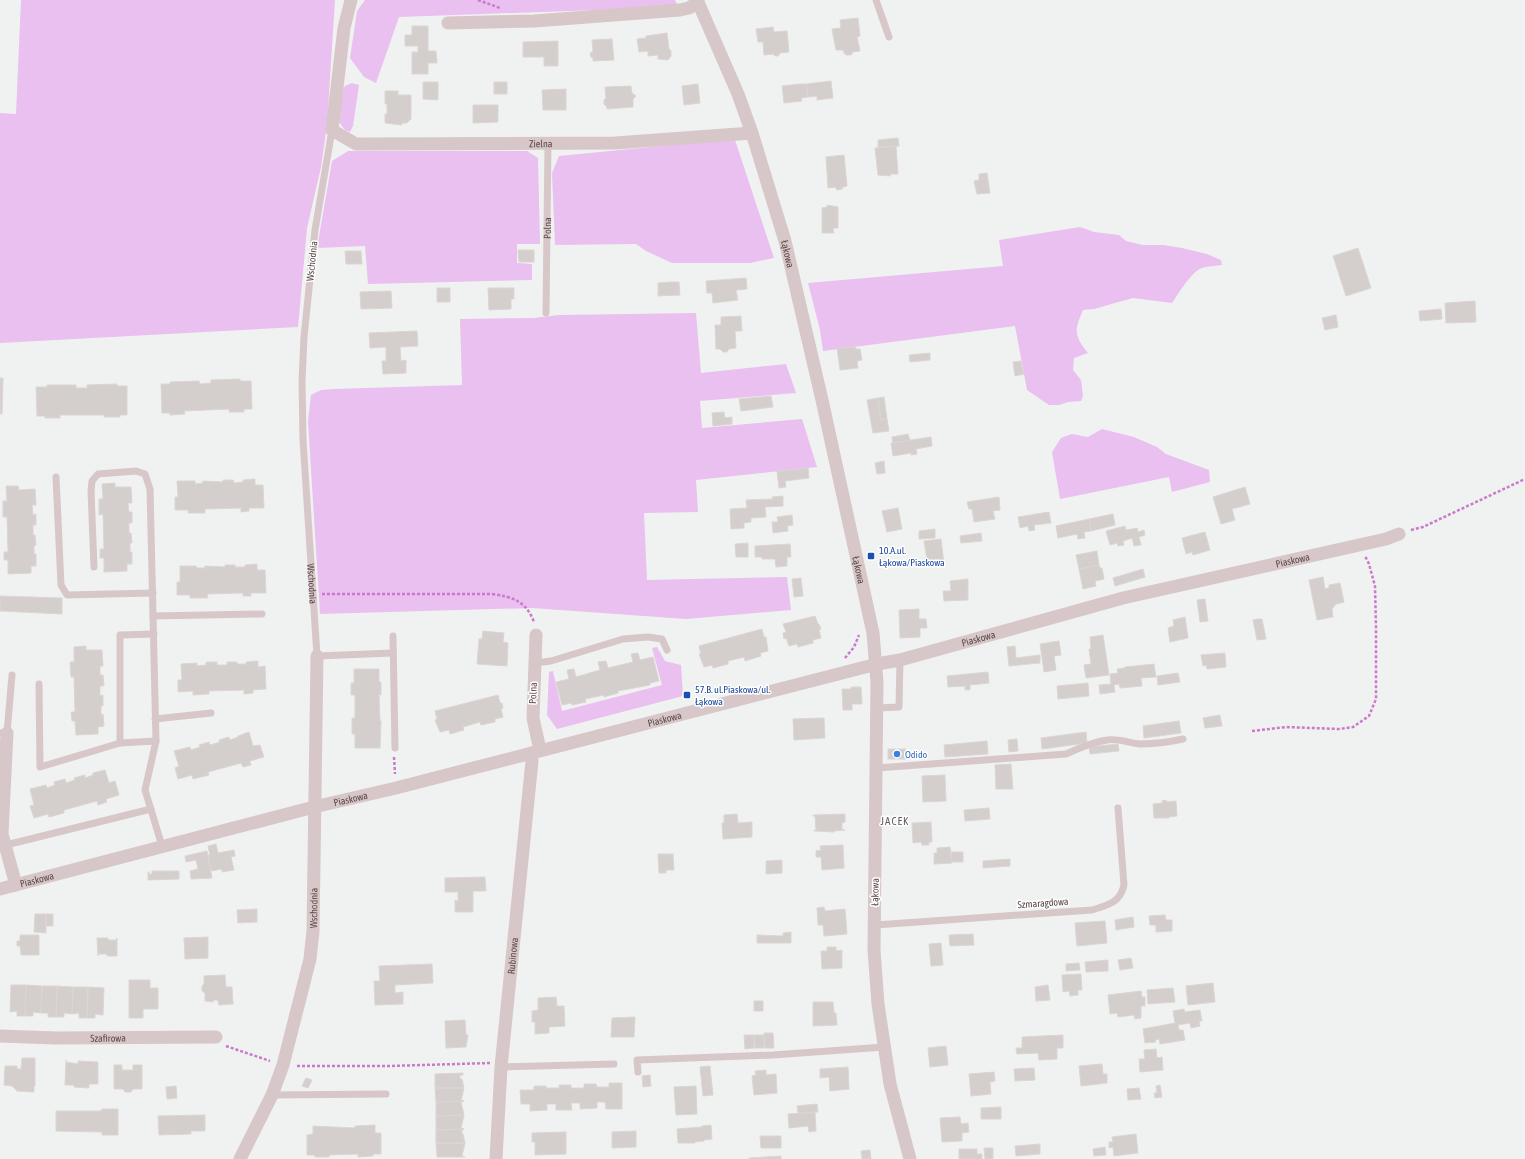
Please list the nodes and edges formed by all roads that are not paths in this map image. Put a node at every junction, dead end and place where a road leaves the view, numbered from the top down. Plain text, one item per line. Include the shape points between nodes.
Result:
1 (351, 0) edge
2 (876, 0) edge
3 (697, 1) edge
4 (448, 23) dead end
5 (889, 37) dead end
6 (332, 130) junction
7 (752, 133) junction
8 (548, 144) junction
9 (546, 312) dead end
10 (56, 477) dead end
11 (1399, 534) road end
12 (94, 567) dead end
13 (153, 593) junction
14 (262, 614) dead end
15 (153, 616) junction
16 (154, 634) junction
17 (536, 635) road end
18 (393, 636) dead end
19 (667, 650) dead end
20 (393, 653) junction
21 (317, 656) junction
22 (900, 660) junction
23 (534, 663) junction
24 (876, 664) junction
25 (12, 675) dead end
26 (39, 684) dead end
27 (877, 708) junction
28 (211, 713) dead end
29 (156, 719) junction
30 (4, 733) edge
31 (1183, 739) dead end
32 (156, 741) junction
33 (120, 744) junction
34 (396, 748) road end
35 (535, 752) junction
36 (877, 768) junction
37 (314, 807) junction
38 (1118, 808) dead end
39 (151, 809) junction
40 (2, 846) edge
41 (162, 846) junction
42 (16, 885) junction
43 (0, 888) edge
44 (875, 925) junction
45 (0, 1036) edge
46 (218, 1040) road end
47 (884, 1047) junction
48 (614, 1064) dead end
49 (501, 1067) junction
50 (638, 1072) dead end
51 (386, 1094) dead end
52 (272, 1095) junction
53 (240, 1159) edge
54 (496, 1159) edge
55 (910, 1159) edge

1 - 6 street, Wschodnia via 344,28
2 - 5 lane
3 - 4 street via 689,8 680,10 534,21
3 - 7 street, Łąkowa via 738,94
6 - 8 street, Zielna via 356,144 369,145
6 - 21 lane, Wschodnia via 315,230 302,381 303,440
7 - 8 street, Zielna via 615,143
7 - 24 street, Łąkowa via 788,252 874,634
8 - 9 lane, Polna
10 - 13 lane via 61,585 67,595
11 - 22 street, Piaskowa via 1123,598
12 - 13 lane via 92,481 98,474 136,471 145,474 150,489
13 - 15 lane
14 - 15 lane
15 - 16 lane
16 - 29 lane
16 - 33 lane via 120,635
17 - 23 street, Polna
18 - 20 lane
19 - 23 lane via 662,639 623,639 550,661
20 - 21 lane
20 - 34 lane
21 - 37 street, Wschodnia
22 - 24 street, Piaskowa
22 - 27 lane via 899,707
23 - 35 street, Polna
24 - 27 street, Łąkowa
24 - 35 street, Piaskowa
25 - 30 lane
26 - 33 lane via 40,767
27 - 36 street, Łąkowa
28 - 29 lane
29 - 32 lane
30 - 40 street
31 - 36 lane via 1139,744 1108,740 1092,743 1066,754
32 - 33 lane
32 - 39 lane via 145,790
35 - 37 street, Piaskowa
35 - 49 street, Rubinowa via 532,761
36 - 44 street, Łąkowa
37 - 41 street, Piaskowa
37 - 52 street, Wschodnia via 313,931 310,959 283,1065
38 - 44 lane, Szmaragdowa via 1124,885 1122,893 1111,904 1092,910
39 - 40 lane
39 - 41 lane
40 - 42 street
41 - 42 street, Piaskowa
42 - 43 street, Piaskowa
44 - 47 street, Łąkowa via 874,950
45 - 46 street, Szafirowa
47 - 50 lane via 637,1060
47 - 55 street, Łąkowa via 890,1084
48 - 49 lane
49 - 54 street, Rubinowa
51 - 52 lane
52 - 53 street, Wschodnia

